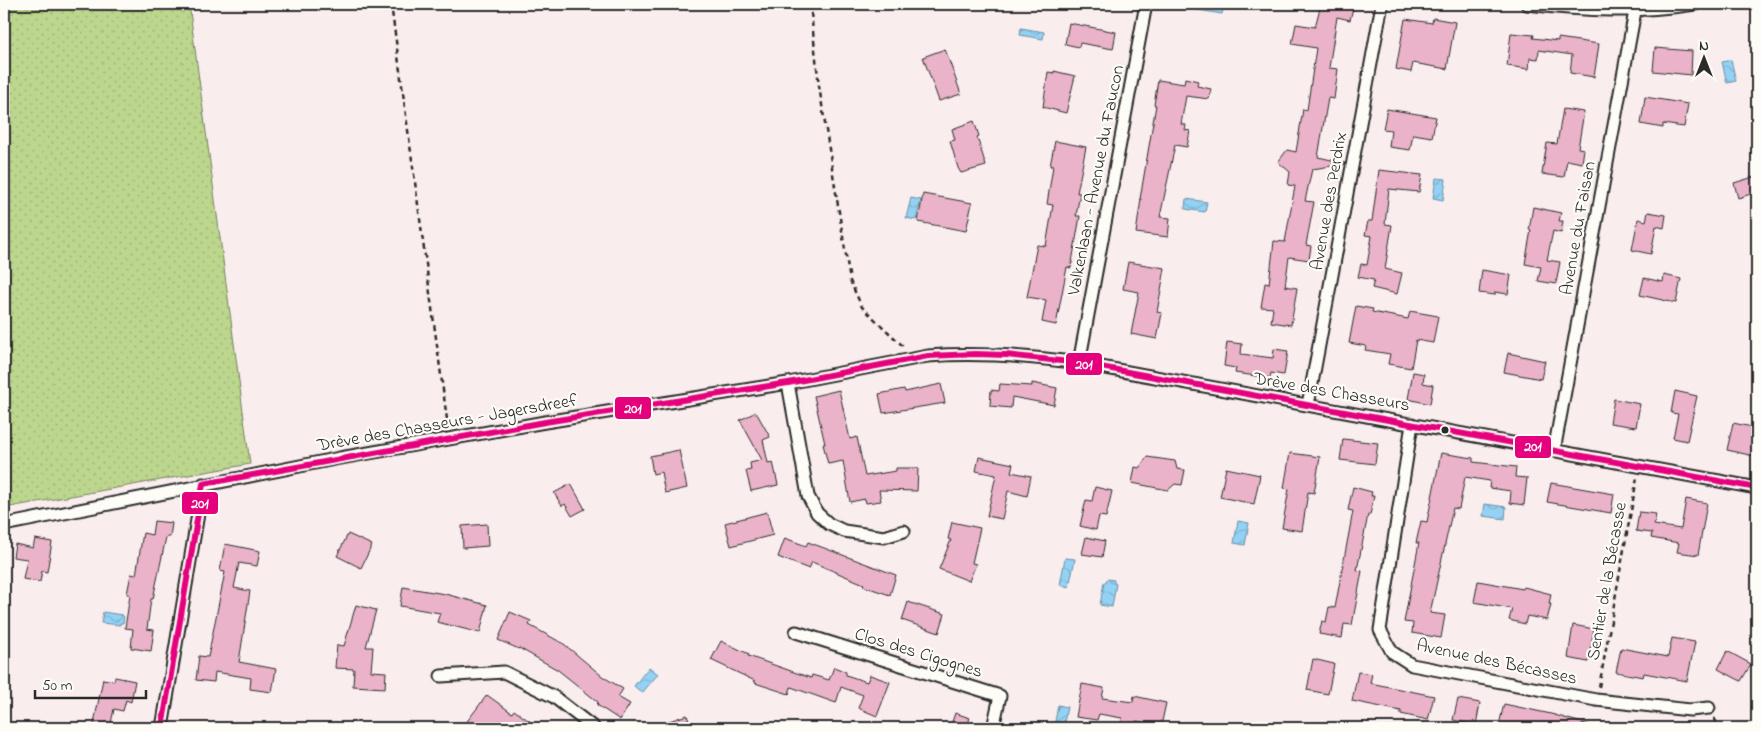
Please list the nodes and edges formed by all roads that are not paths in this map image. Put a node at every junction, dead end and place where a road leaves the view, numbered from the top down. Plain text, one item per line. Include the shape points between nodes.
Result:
1 (1146, 4) edge
2 (1382, 4) edge
3 (1527, 4) edge
4 (1695, 4) edge
5 (1635, 11) junction
6 (898, 361) joint
7 (1079, 364) junction
8 (788, 383) junction
9 (1308, 405) junction
10 (1412, 424) junction
11 (1554, 451) junction
12 (203, 484) junction
13 (1757, 488) edge
14 (4, 525) edge
15 (904, 531) dead end
16 (796, 632) dead end
17 (441, 676) dead end
18 (1709, 708) dead end
19 (162, 728) edge
20 (594, 728) edge
21 (993, 728) edge

1 - 7 street, Valkenlaan - Avenue du Faucon
2 - 9 street, Avenue des Perdrix
3 - 5 street
4 - 5 street
5 - 11 street, Avenue du Faisan
6 - 7 street, Drève des Chasseurs via 951,354 1006,355
6 - 8 street, Drève des Chasseurs - Jagersdreef
7 - 9 street, Drève des Chasseurs
8 - 12 street, Drève des Chasseurs - Jagersdreef via 449,438
8 - 15 street via 808,496 816,513 844,531 884,537
9 - 10 street, Drève des Chasseurs
10 - 11 street, Drève des Chasseurs
10 - 18 street, Avenue des Bécasses via 1380,630 1392,652 1412,665 1596,700 1690,710
11 - 13 street, Drève des Chasseurs
12 - 14 street, Drève des Chasseurs - Jagersdreef
12 - 19 street
16 - 21 street, Clos des Cigognes via 1000,696
17 - 20 street via 504,672 554,697

